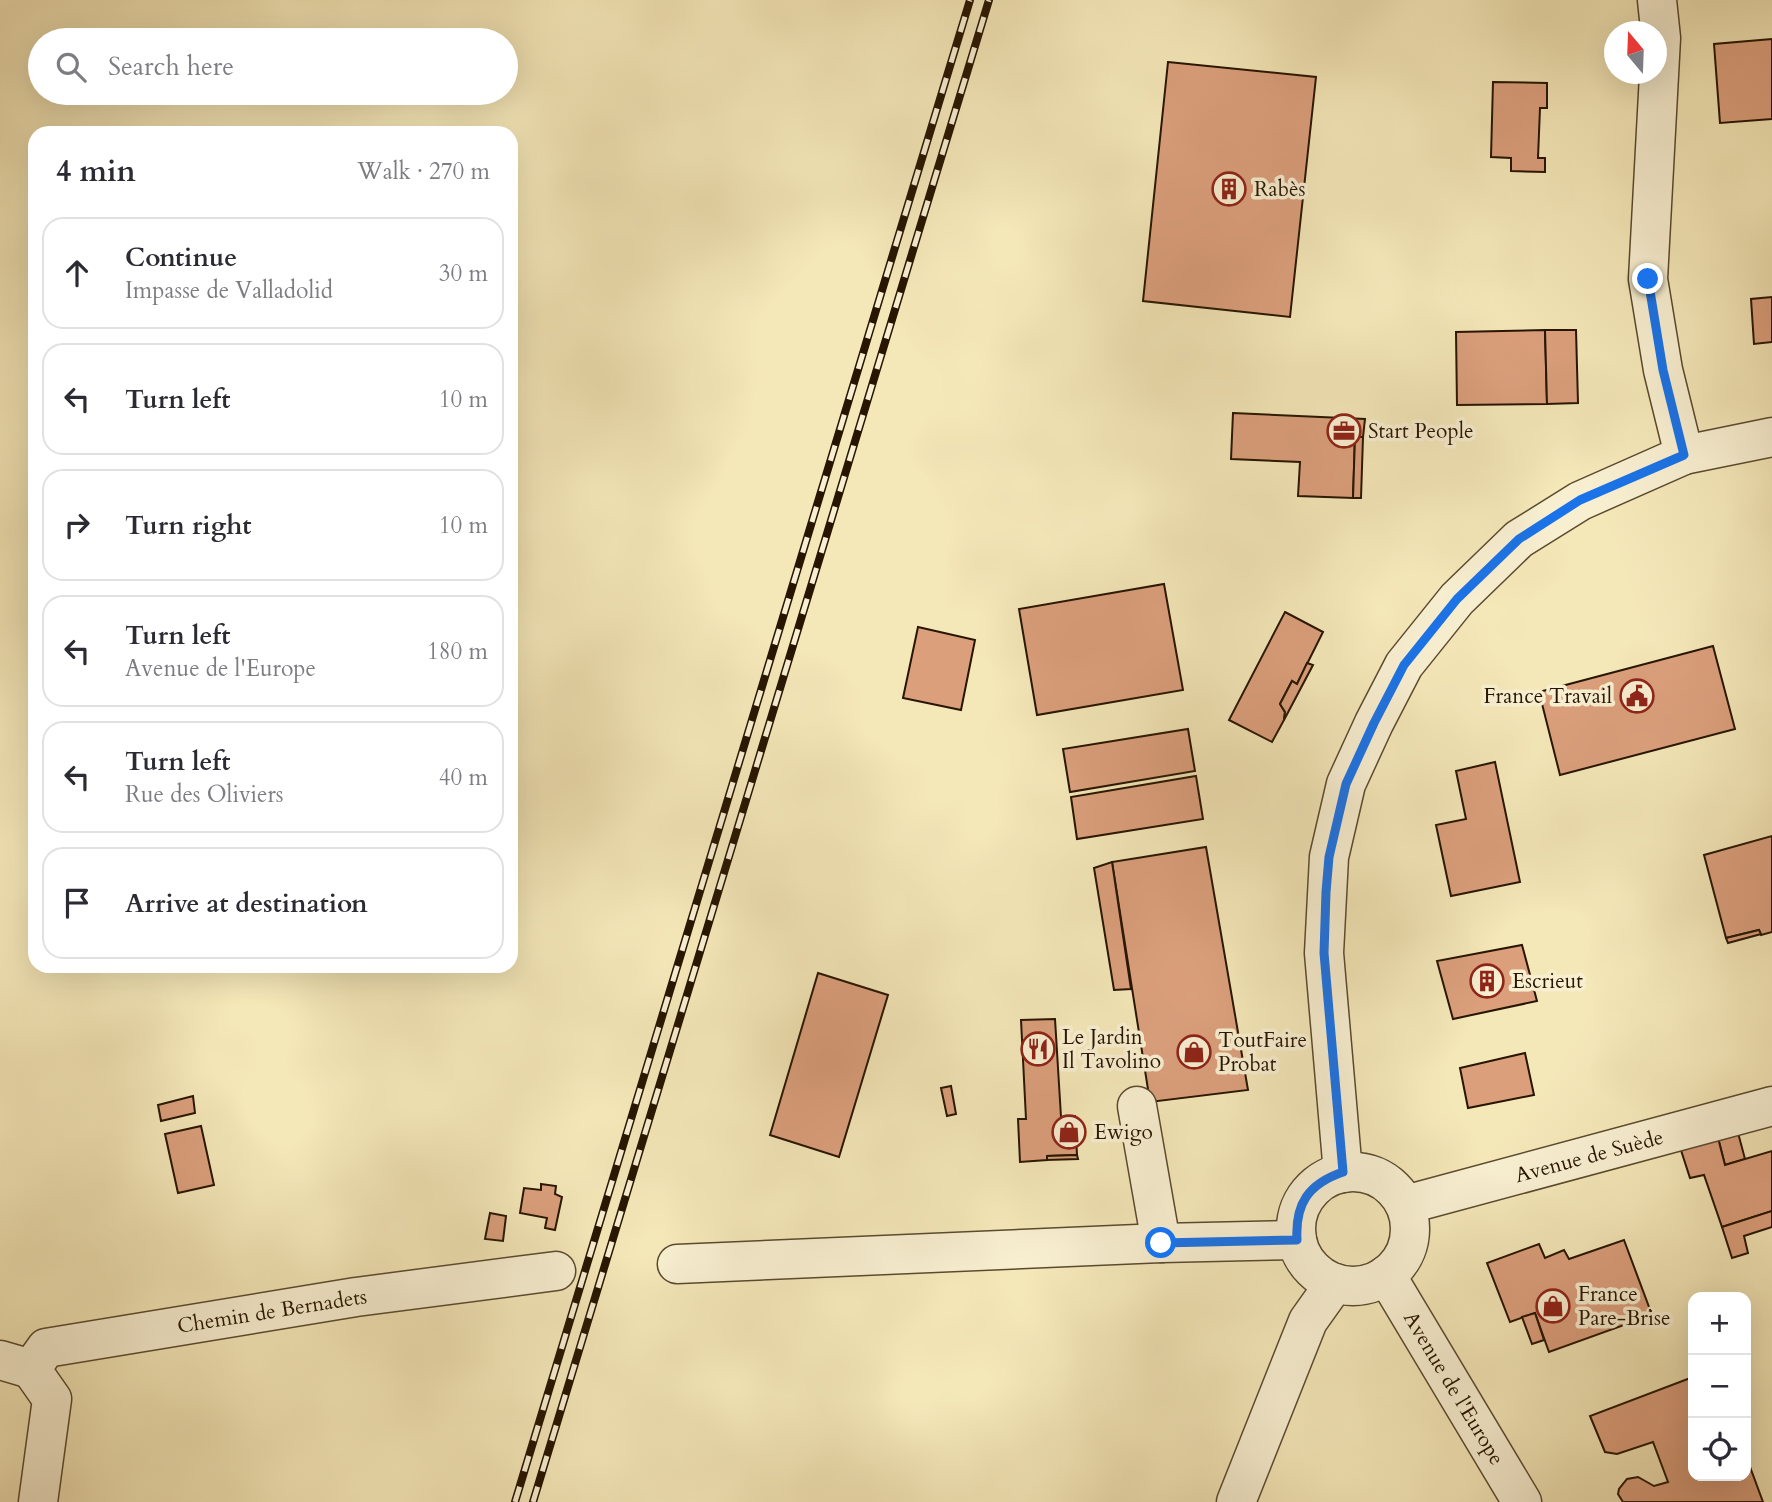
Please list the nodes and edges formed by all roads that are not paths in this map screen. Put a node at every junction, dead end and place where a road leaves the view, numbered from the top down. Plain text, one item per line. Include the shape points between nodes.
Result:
1 (1657, 0) edge
2 (1772, 436) edge
3 (1684, 455) junction
4 (1137, 1105) dead end
5 (1772, 1106) edge
6 (1343, 1172) junction
7 (1405, 1205) junction
8 (1297, 1240) junction
9 (1161, 1243) junction
10 (677, 1264) dead end
11 (555, 1272) dead end
12 (1386, 1275) junction
13 (1335, 1283) junction
14 (15, 1365) edge
15 (38, 1502) edge
16 (1236, 1502) edge
17 (1522, 1502) edge

1 - 3 street via 1661,38 1648,279 1663,370
2 - 3 street
3 - 6 street via 1580,500 1519,539 1457,599 1404,665 1374,723 1346,784 1326,892 1324,953
4 - 9 street
5 - 7 street, Avenue de Suède
6 - 7 street via 1380,1179
6 - 8 street via 1311,1190 1296,1222
7 - 12 street via 1408,1243 1400,1261
8 - 9 street
8 - 13 street via 1310,1267
9 - 10 street
11 - 14 street, Chemin de Bernadets via 356,1297 46,1348
12 - 13 street via 1353,1286
12 - 17 street, Avenue de l'Europe
13 - 16 street via 1308,1321
14 - 15 street via 52,1399

